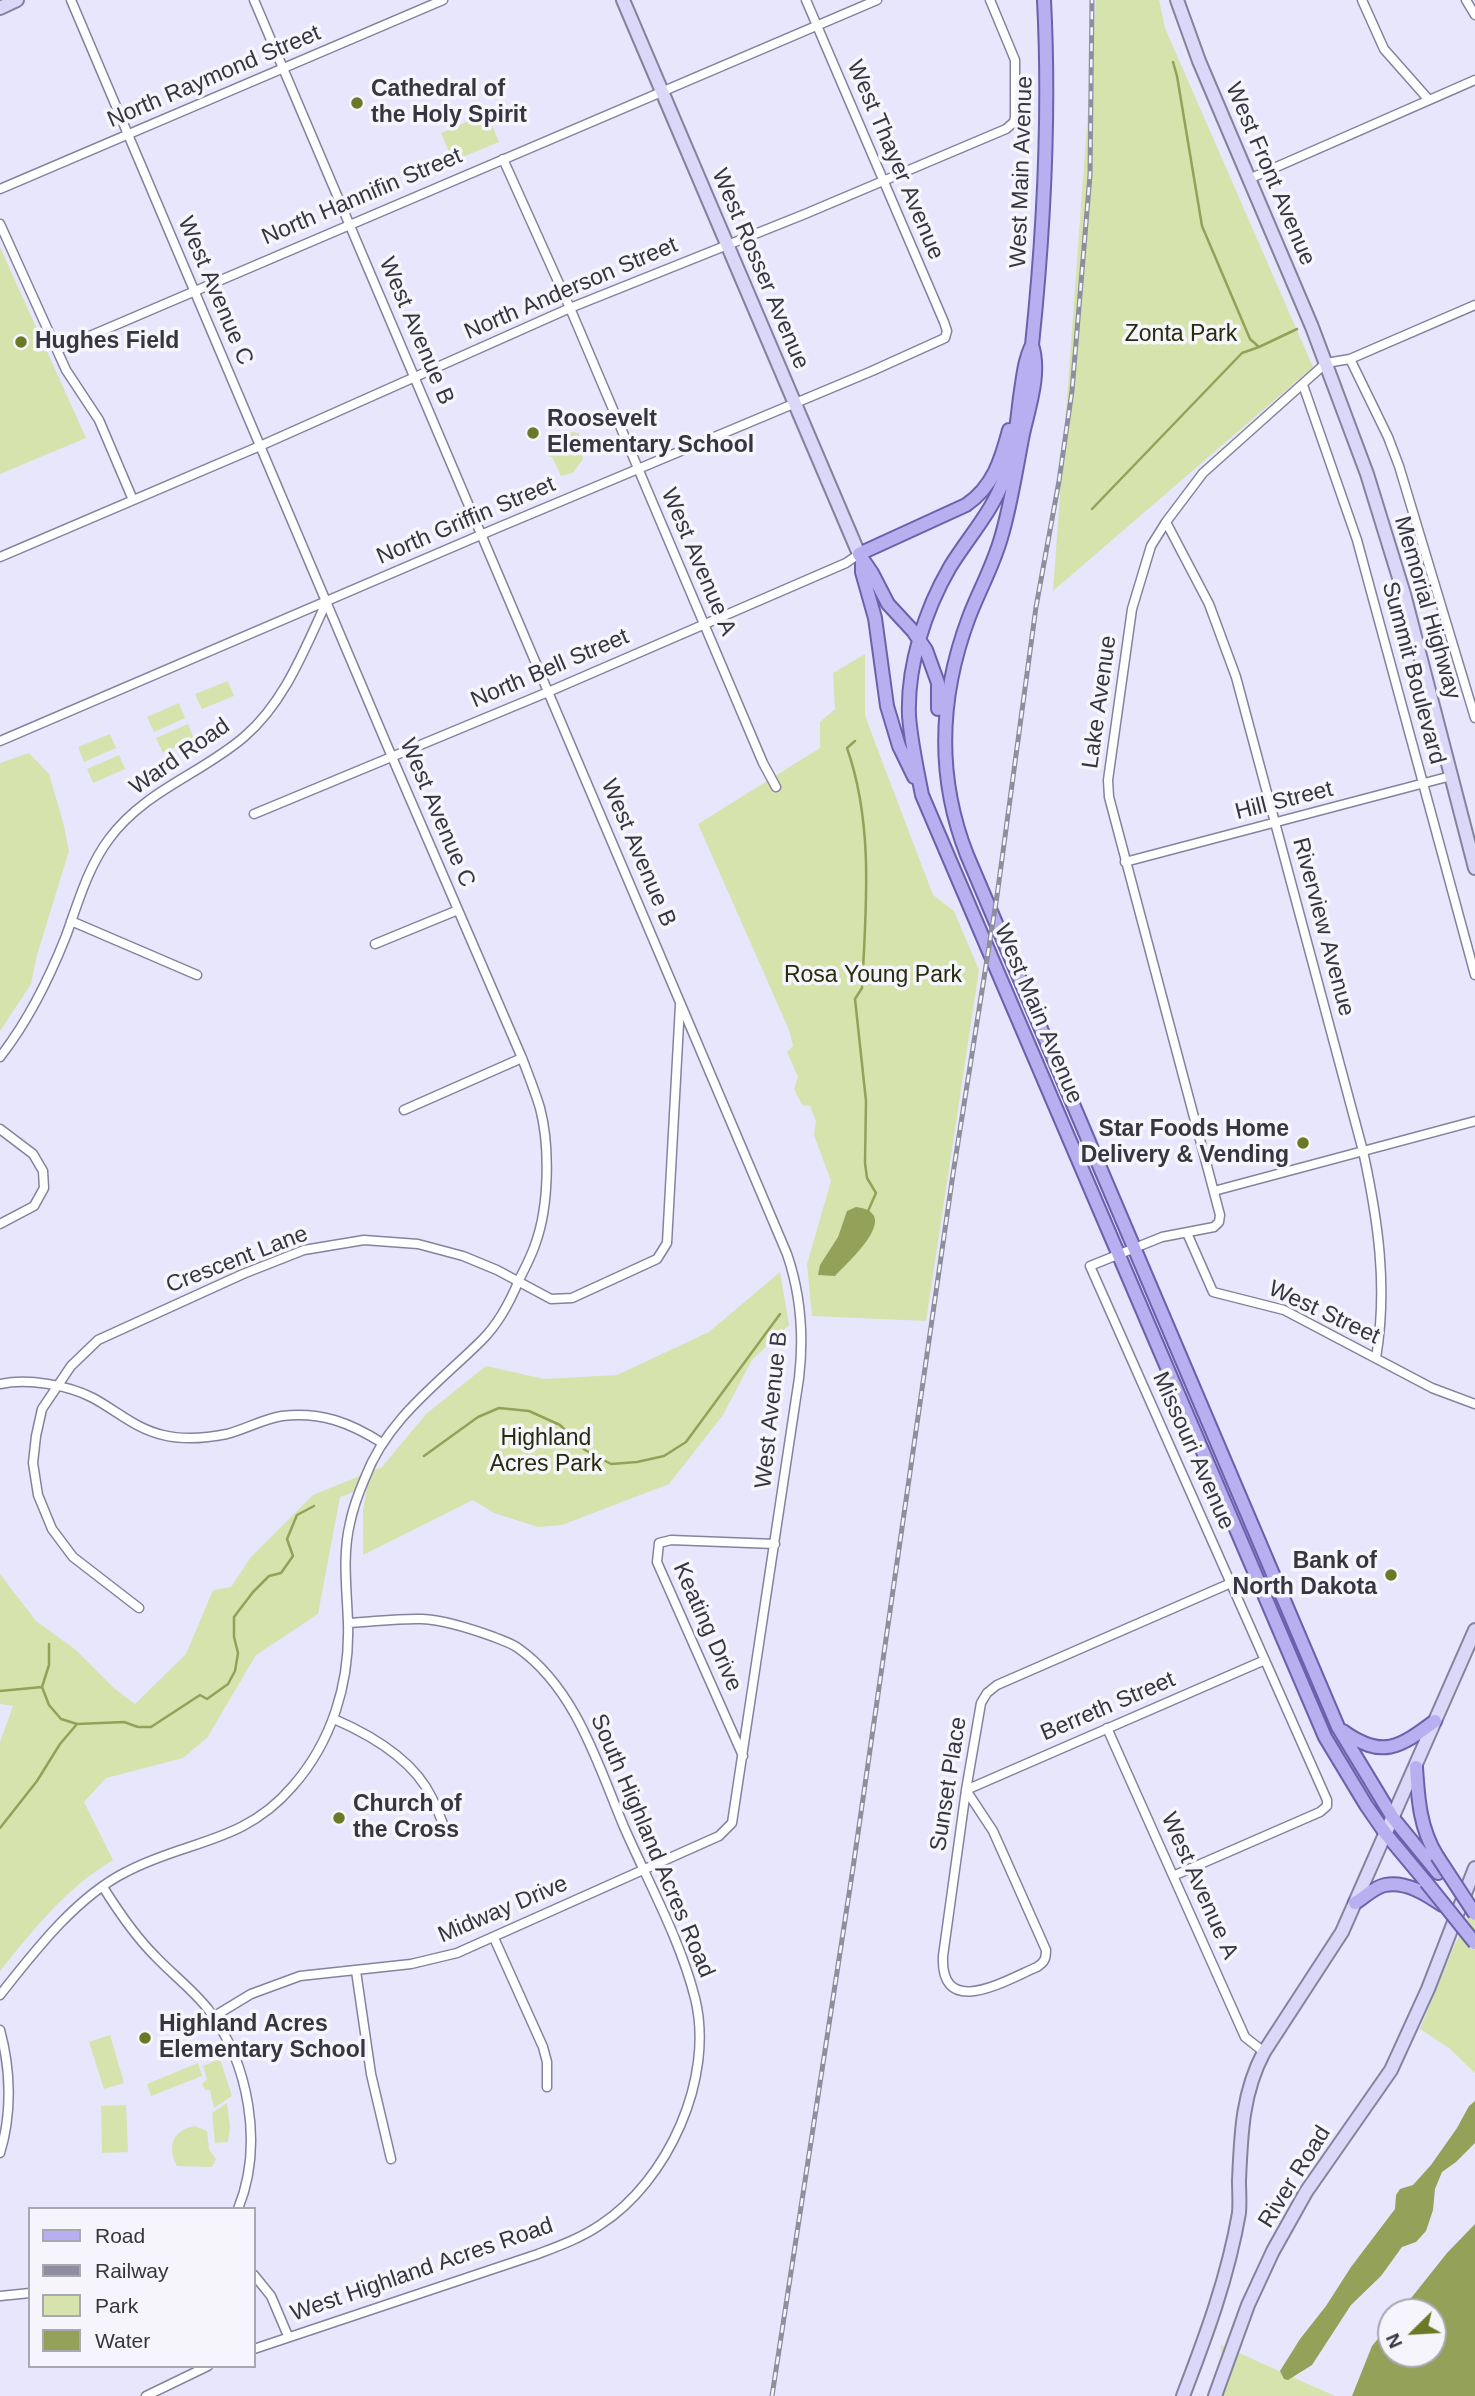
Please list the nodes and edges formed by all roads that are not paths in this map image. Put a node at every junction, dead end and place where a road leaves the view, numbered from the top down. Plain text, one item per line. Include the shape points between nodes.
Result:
1 (17, 0) edge
2 (71, 0) edge
3 (254, 0) edge
4 (623, 0) edge
5 (806, 0) edge
6 (877, 0) edge
7 (990, 0) edge
8 (1044, 0) edge
9 (1177, 0) edge
10 (1362, 0) edge
11 (1466, 0) edge
12 (440, 1) edge
13 (0, 8) edge
14 (1475, 15) edge
15 (817, 26) junction
16 (284, 68) junction
17 (1475, 80) edge
18 (662, 91) junction
19 (1429, 100) junction
20 (128, 134) junction
21 (503, 159) junction
22 (1249, 179) junction
23 (883, 181) junction
24 (0, 189) edge
25 (0, 224) edge
26 (349, 224) junction
27 (727, 245) junction
28 (194, 290) junction
29 (1475, 305) edge
30 (570, 308) junction
31 (947, 335) joint
32 (1032, 345) junction
33 (57, 350) junction
34 (1350, 359) junction
35 (1326, 363) junction
36 (414, 376) junction
37 (1022, 385) junction
38 (1303, 385) junction
39 (794, 403) junction
40 (260, 446) junction
41 (638, 468) junction
42 (133, 500) junction
43 (1166, 522) junction
44 (482, 535) junction
45 (0, 557) edge
46 (860, 558) junction
47 (327, 601) junction
48 (704, 624) junction
49 (920, 640) junction
50 (548, 692) junction
51 (1475, 718) edge
52 (0, 741) edge
53 (392, 757) junction
54 (1451, 776) junction
55 (1423, 783) junction
56 (776, 787) dead end
57 (922, 795) junction
58 (953, 812) junction
59 (254, 814) dead end
60 (1276, 821) junction
61 (1125, 862) junction
62 (1475, 868) edge
63 (458, 910) junction
64 (71, 921) junction
65 (375, 944) dead end
66 (197, 975) dead end
67 (1475, 975) edge
68 (681, 1002) junction
69 (0, 1057) edge
70 (522, 1058) junction
71 (404, 1110) dead end
72 (1475, 1121) edge
73 (0, 1129) edge
74 (1363, 1150) junction
75 (1214, 1191) junction
76 (0, 1224) edge
77 (1187, 1233) junction
78 (1135, 1246) junction
79 (1118, 1254) junction
80 (519, 1282) junction
81 (1376, 1358) junction
82 (0, 1384) edge
83 (56, 1387) junction
84 (1475, 1404) edge
85 (382, 1443) junction
86 (775, 1544) junction
87 (1231, 1583) junction
88 (139, 1608) dead end
89 (348, 1623) junction
90 (1475, 1630) edge
91 (1472, 1645) edge
92 (1265, 1660) junction
93 (334, 1720) junction
94 (1435, 1721) junction
95 (1338, 1727) junction
96 (1107, 1728) junction
97 (743, 1756) junction
98 (1416, 1767) junction
99 (966, 1790) junction
100 (1393, 1818) junction
101 (445, 1829) dead end
102 (1386, 1834) junction
103 (1475, 1868) edge
104 (643, 1871) junction
105 (1173, 1876) junction
106 (103, 1887) junction
107 (1356, 1903) junction
108 (1448, 1910) junction
109 (1475, 1916) edge
110 (494, 1938) junction
111 (1475, 1943) edge
112 (356, 1971) junction
113 (0, 1995) edge
114 (213, 2017) junction
115 (0, 2030) edge
116 (1264, 2052) junction
117 (547, 2087) dead end
118 (0, 2153) edge
119 (391, 2159) dead end
120 (238, 2207) edge
121 (601, 2225) joint
122 (256, 2277) edge
123 (28, 2293) edge
124 (0, 2296) edge
125 (288, 2336) junction
126 (256, 2348) edge
127 (204, 2368) edge
128 (146, 2396) edge
129 (1183, 2396) edge
130 (1214, 2396) edge

1 - 13 street
2 - 20 street, West Avenue C
3 - 16 street, West Avenue B
4 - 18 street, West Rosser Avenue
5 - 15 street, West Thayer Avenue
6 - 15 street, North Hannifin Street
7 - 23 street, North Anderson Street via 1016,67 1014,122
8 - 32 main road, West Main Avenue via 1046,151
9 - 22 street, West Front Avenue
10 - 19 street via 1384,49
11 - 14 street
12 - 16 street, North Raymond Street
15 - 18 street, North Hannifin Street
15 - 23 street, West Thayer Avenue
16 - 20 street, North Raymond Street
16 - 26 street, West Avenue B
17 - 19 street
18 - 21 street, North Hannifin Street
18 - 27 street, West Rosser Avenue
19 - 22 street
20 - 24 street, North Raymond Street
20 - 28 street, West Avenue C
21 - 26 street, North Hannifin Street
21 - 30 street, West Avenue A
22 - 35 street, West Front Avenue
23 - 27 street, North Anderson Street
23 - 31 street, West Thayer Avenue
25 - 33 street
26 - 28 street, North Hannifin Street
26 - 36 street, West Avenue B
27 - 30 street, North Anderson Street
27 - 39 street, West Rosser Avenue
28 - 33 street, North Hannifin Street
28 - 40 street, West Avenue C
29 - 34 street
30 - 36 street, North Anderson Street
30 - 41 street, West Avenue A
31 - 39 street, North Griffin Street
32 - 37 main road, West Main Avenue
32 - 58 main road, West Main Avenue via 1032,392 1002,537 958,649 948,688 944,754
33 - 42 street via 72,382 99,420
34 - 35 street
34 - 51 street via 1399,466
35 - 38 street, Lake Avenue
35 - 54 street, Memorial Highway via 1404,594
36 - 40 street, North Anderson Street
36 - 44 street, West Avenue B
37 - 46 main road via 1000,464 980,496
37 - 49 main road, West Main Avenue via 1014,444 1001,487 944,578
38 - 43 street, Lake Avenue via 1203,473
38 - 55 street, Summit Boulevard via 1357,540
39 - 41 street, North Griffin Street
39 - 46 street, West Rosser Avenue
40 - 42 street, North Anderson Street
40 - 47 street, West Avenue C
41 - 44 street, North Griffin Street
41 - 48 street, West Avenue A
42 - 45 street, North Anderson Street
43 - 60 street, Riverview Avenue via 1209,604 1236,677
43 - 61 street, Lake Avenue via 1151,546 1132,609 1108,780
44 - 47 street, North Griffin Street
44 - 50 street, West Avenue B
46 - 48 street, North Bell Street
46 - 49 main road via 888,604
46 - 57 main road via 875,618 889,716
47 - 52 street, North Griffin Street
47 - 53 street, West Avenue C
47 - 64 street, Ward Road via 269,711 234,745 148,799 126,820 95,863
48 - 50 street, North Bell Street
48 - 56 street, West Avenue A
49 - 57 main road, West Main Avenue via 909,714
49 - 58 main road via 938,683 938,768
50 - 53 street, North Bell Street
50 - 68 street, West Avenue B
53 - 59 street, North Bell Street
53 - 63 street, West Avenue C
54 - 55 street, Hill Street
54 - 62 street, Memorial Highway
55 - 60 street, Hill Street
55 - 67 street, Summit Boulevard
57 - 79 main road, West Main Avenue
58 - 78 main road, West Main Avenue via 972,867
60 - 61 street, Hill Street
60 - 74 street, Riverview Avenue
61 - 75 street, Lake Avenue
63 - 65 street
63 - 70 street, West Avenue C
64 - 66 street
64 - 69 street, Ward Road via 40,996
68 - 80 street, Crescent Lane via 667,1243 657,1259 572,1298 551,1299
68 - 86 street, West Avenue B via 784,1247 799,1300 801,1364
70 - 71 street
70 - 80 street, West Avenue C via 540,1109 547,1152 537,1242
72 - 74 street
73 - 76 street via 33,1154 43,1171 44,1188 34,1206
74 - 75 street
74 - 81 street, Riverview Avenue via 1376,1211 1381,1272
75 - 77 street, Lake Avenue via 1219,1222
77 - 78 street
77 - 81 street, West Street via 1213,1293 1284,1310
78 - 79 street
78 - 95 main road, West Main Avenue
79 - 87 street, Missouri Avenue via 1090,1266
79 - 102 main road, West Main Avenue via 1325,1737
80 - 83 street, Crescent Lane via 463,1256 418,1244 364,1240 304,1250 97,1340
80 - 85 street, West Avenue C via 510,1303 485,1336 399,1419
81 - 84 street, West Street via 1432,1388
82 - 83 street
83 - 85 street via 77,1390 130,1422 164,1435 227,1434 281,1416 305,1414 331,1418
83 - 88 street, Crescent Lane via 42,1409 36,1436 33,1463 38,1495 52,1529 73,1557
85 - 89 street, West Avenue C via 349,1524 344,1578
86 - 97 street, West Avenue B
86 - 97 street, Keating Drive via 659,1543 657,1562
87 - 92 street, Missouri Avenue
87 - 99 street, Sunset Place via 992,1689 981,1703
89 - 93 street, West Avenue C
89 - 104 street, South Highland Acres Road via 423,1619 475,1630 516,1646 543,1670 576,1715
90 - 91 street
91 - 94 street
92 - 96 street, Berreth Street
92 - 105 street, Missouri Avenue via 1327,1805
93 - 101 street via 355,1728 407,1763 432,1796
93 - 106 street, West Avenue C via 301,1776 258,1817 226,1835 134,1867
94 - 95 main road via 1406,1742 1380,1749 1357,1741
94 - 98 street
95 - 100 main road, West Main Avenue
96 - 99 street, Berreth Street
96 - 105 street, West Avenue A
97 - 104 street, Midway Drive via 732,1824 719,1836
98 - 100 street
98 - 109 main road, bridge via 1426,1836
99 - 99 street, Sunset Place via 942,1962 946,1977 960,1990 973,1993 1042,1964 1046,1950 993,1831
100 - 102 street
100 - 109 main road, bridge
102 - 107 street
102 - 108 main road, bridge
103 - 130 street, River Road via 1391,2070 1306,2192 1273,2251
104 - 110 street, Midway Drive
104 - 121 street, South Highland Acres Road via 682,1955 696,2002 695,2078 670,2148 633,2197
105 - 116 street, West Avenue A via 1245,2037
106 - 113 street, West Avenue C via 67,1917
106 - 114 street via 135,1934
107 - 108 main road, bridge via 1385,1885 1426,1893
107 - 116 street
108 - 111 main road, bridge
110 - 112 street, Midway Drive via 426,1962
110 - 117 street via 543,2047
112 - 114 street, Midway Drive via 300,1976 251,1994
112 - 119 street via 371,2074
114 - 120 street via 233,2053 247,2102 250,2156
115 - 118 street via 8,2098
116 - 129 street via 1244,2104 1240,2208 1232,2250
121 - 125 street, West Highland Acres Road via 538,2254
122 - 125 street via 271,2296
123 - 124 street
125 - 126 street, West Highland Acres Road
127 - 128 street

